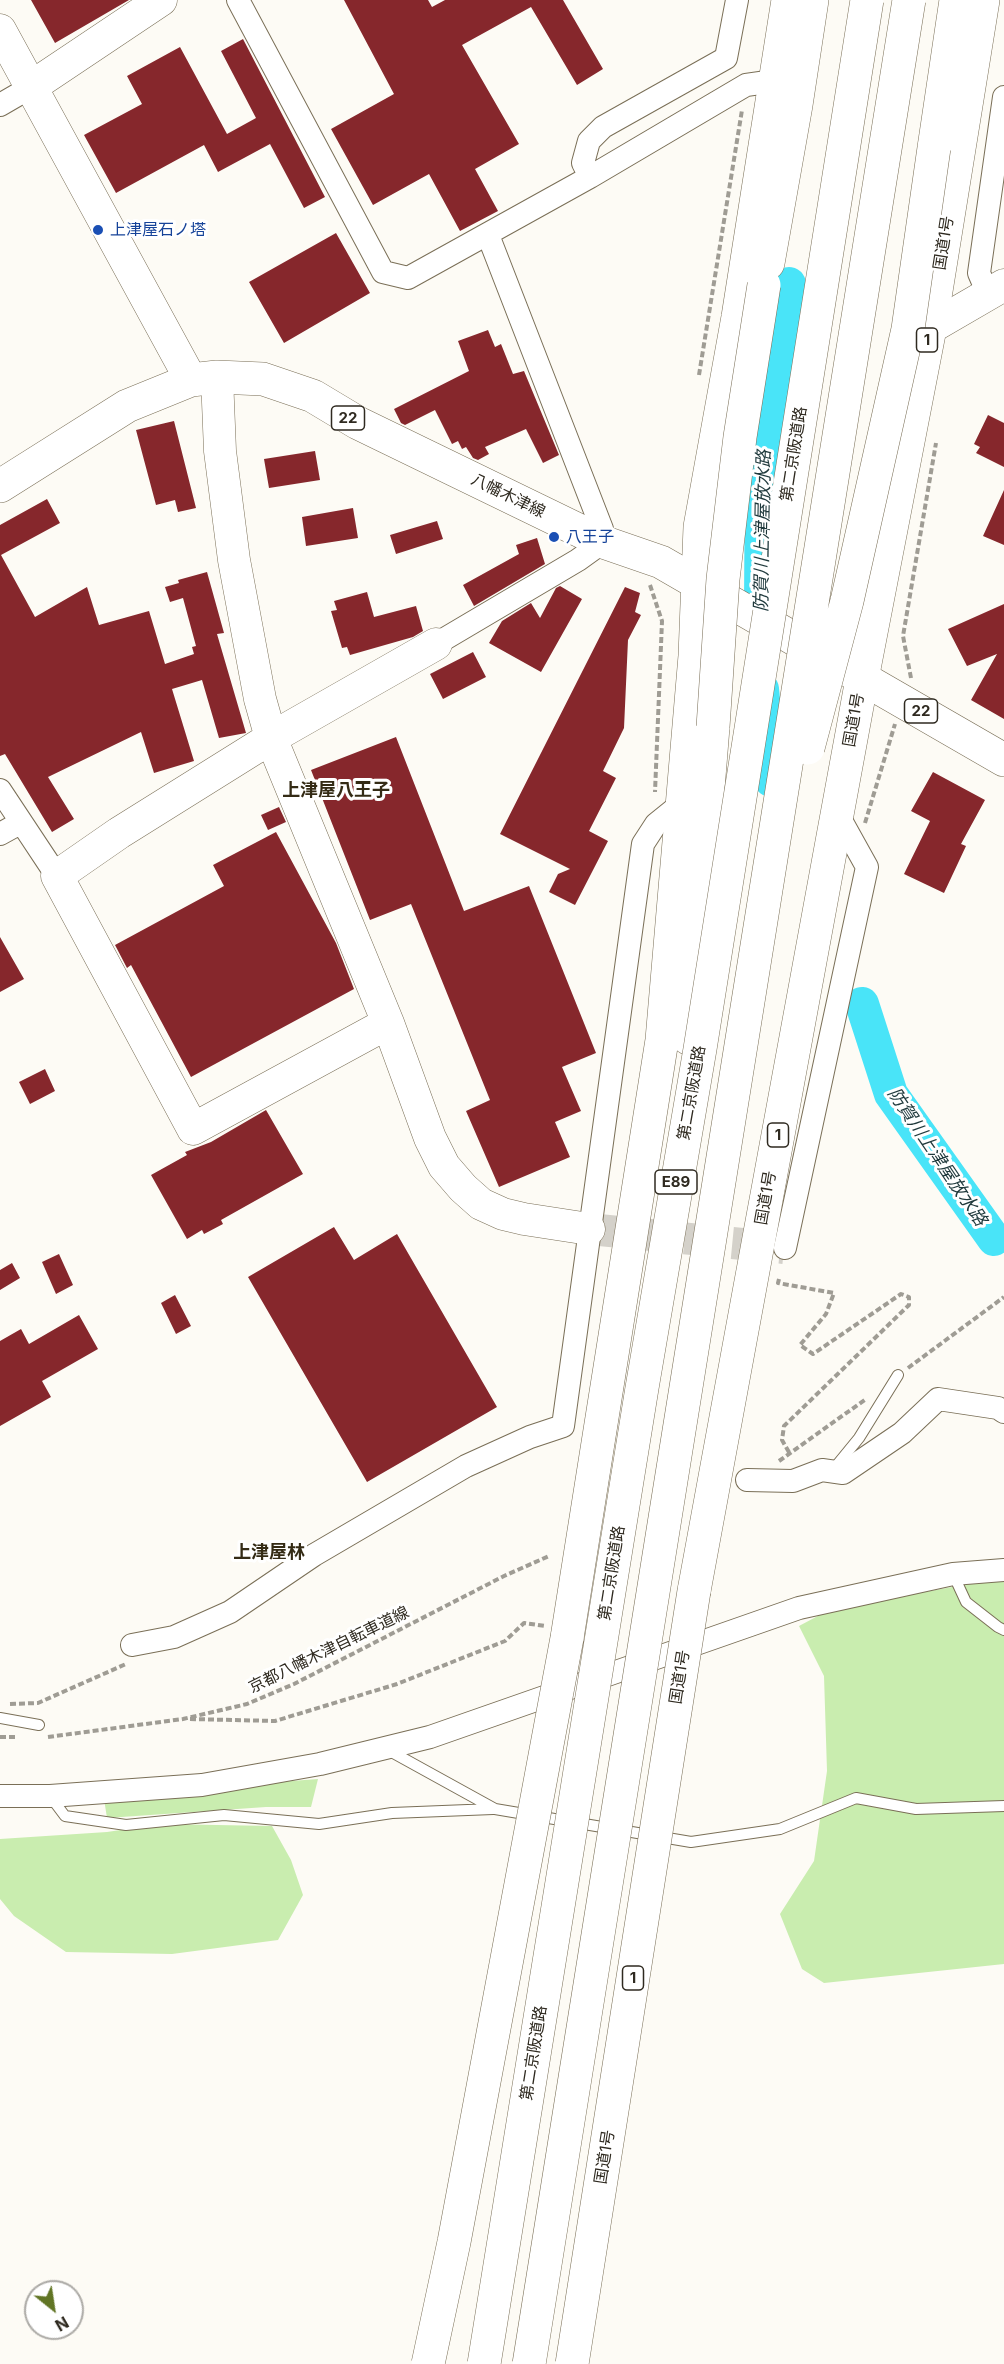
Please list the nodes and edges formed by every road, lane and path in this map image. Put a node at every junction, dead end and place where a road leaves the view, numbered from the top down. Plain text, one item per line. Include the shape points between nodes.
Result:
1 (161, 0) edge
2 (238, 0) edge
3 (737, 0) edge
4 (788, 0) edge
5 (812, 0) edge
6 (867, 0) edge
7 (909, 0) edge
8 (956, 0) edge
9 (983, 0) edge
10 (0, 30) edge
11 (774, 81) junction
12 (30, 87) junction
13 (1004, 97) edge
14 (0, 105) edge
15 (590, 177) junction
16 (488, 235) junction
17 (996, 290) edge
18 (930, 328) junction
19 (204, 379) junction
20 (0, 486) edge
21 (603, 542) junction
22 (706, 587) junction
23 (436, 645) joint
24 (850, 671) junction
25 (271, 738) junction
26 (1004, 760) edge
27 (0, 790) edge
28 (682, 803) junction
29 (837, 813) junction
30 (20, 823) junction
31 (0, 834) edge
32 (57, 876) junction
33 (388, 1023) junction
34 (678, 1172) junction
35 (713, 1216) junction
36 (589, 1229) junction
37 (785, 1248) joint
38 (898, 1375) dead end
39 (1004, 1412) edge
40 (790, 1454) dead end
41 (831, 1471) junction
42 (747, 1480) dead end
43 (549, 1556) dead end
44 (1004, 1570) edge
45 (952, 1574) junction
46 (1004, 1630) edge
47 (559, 1632) junction
48 (141, 1643) joint
49 (0, 1704) edge
50 (0, 1718) edge
51 (183, 1719) junction
52 (39, 1725) dead end
53 (0, 1737) edge
54 (23, 1737) dead end
55 (42, 1737) dead end
56 (385, 1749) junction
57 (0, 1796) edge
58 (50, 1796) junction
59 (1004, 1806) edge
60 (495, 1809) junction
61 (429, 2364) edge
62 (484, 2364) edge
63 (529, 2364) edge
64 (572, 2364) edge

1 - 12 street
2 - 16 street via 382,272 408,278
3 - 15 street via 726,58 603,127 589,141 583,163
4 - 11 main road
5 - 34 main road, bridge via 740,437 723,579
6 - 34 main road, 第二京阪道路 / E89, bridge
7 - 35 main road, E89, bridge
8 - 35 main road, bridge via 908,329 849,590 787,837 737,1115
9 - 18 main road, 国道1号 / 1
10 - 12 street
11 - 15 street via 746,85
11 - 22 main road via 738,318 700,527
12 - 14 street
12 - 19 street
13 - 17 street via 979,273
15 - 16 street
16 - 21 street via 602,529
17 - 18 street
18 - 24 main road, 国道1号 / 1
19 - 20 main road, 八幡木津線 / 22 via 127,406
19 - 21 main road, 八幡木津線 / 22 via 263,379 313,396 358,423
19 - 25 street via 220,451 234,560
21 - 22 main road, 八幡木津線 / 22 via 662,562
21 - 23 street
22 - 24 main road, 八幡木津線 / 22, bridge
22 - 28 main road via 695,656
23 - 25 street
24 - 26 main road, 八幡木津線 / 22
24 - 29 main road, 国道1号 / 1
25 - 32 street
25 - 33 street
27 - 30 street
28 - 36 street via 656,824 643,844
28 - 47 main road via 662,1040
29 - 37 street via 867,867
29 - 64 main road, 国道1号 / 1, bridge via 694,1591
30 - 31 street
30 - 32 street
32 - 33 street via 193,1129
33 - 36 street via 430,1137 444,1166 463,1188 481,1204 503,1214
34 - 62 main road, 第二京阪道路 / E89, bridge
35 - 63 main road, E89, bridge
36 - 48 street via 563,1426 466,1466 314,1555 230,1612 174,1636
37 - 40 path via 778,1283 834,1293 826,1314 800,1345 813,1354 901,1294 909,1297 909,1305 784,1426 782,1440
38 - 41 lane via 859,1438
39 - 41 street via 938,1400 902,1433 843,1473
41 - 42 street via 822,1470 793,1481
43 - 51 path, 京都八幡木津自転車道線 via 267,1696
44 - 45 street
45 - 46 lane via 966,1602
45 - 56 street via 799,1608 430,1737
47 - 51 path via 524,1623 505,1641 408,1680 275,1721
47 - 61 main road, bridge via 454,2242
48 - 49 path via 126,1664 53,1698 38,1703
50 - 52 lane
51 - 55 path, 京都八幡木津自転車道線
53 - 54 path
56 - 58 street via 202,1785
56 - 60 lane
57 - 58 street
58 - 60 lane via 64,1816 126,1825 224,1815 318,1824 392,1813
59 - 60 lane via 916,1809 856,1798 780,1829 691,1842

